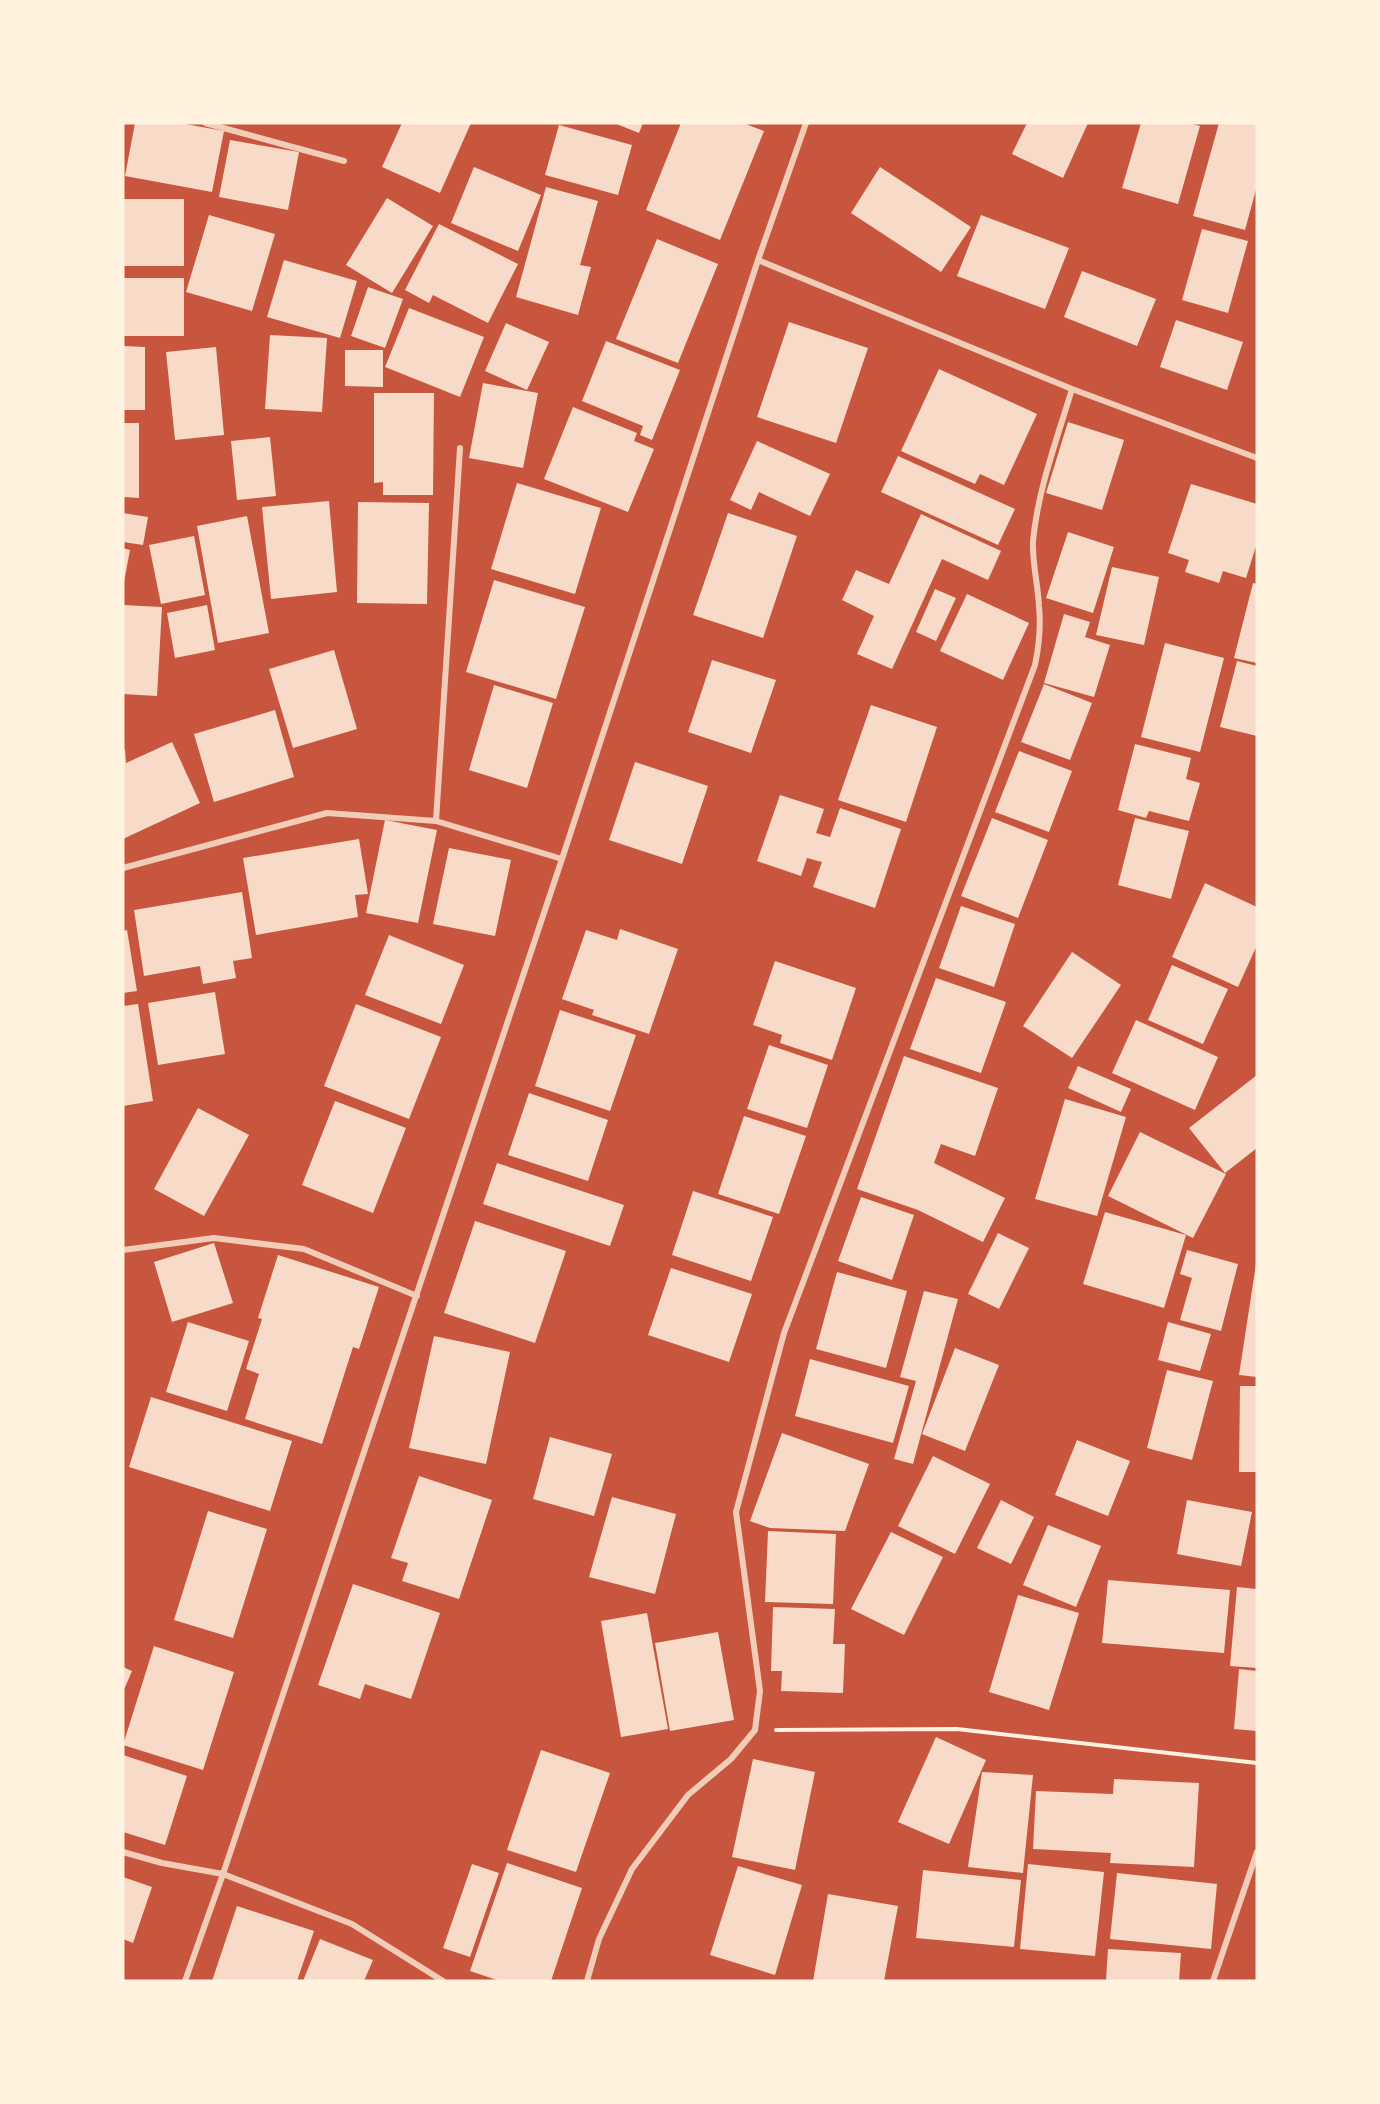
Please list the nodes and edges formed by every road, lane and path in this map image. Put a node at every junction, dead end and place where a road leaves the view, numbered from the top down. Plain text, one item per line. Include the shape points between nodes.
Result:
1 (205, 123) edge
2 (806, 123) edge
3 (344, 161) dead end
4 (758, 260) junction
5 (1072, 389) junction
6 (460, 448) dead end
7 (1257, 458) edge
8 (436, 821) junction
9 (562, 860) junction
10 (123, 867) edge
11 (123, 1250) edge
12 (417, 1296) junction
13 (755, 1730) junction
14 (1257, 1763) edge
15 (123, 1852) edge
16 (1257, 1852) edge
17 (223, 1874) junction
18 (185, 1981) edge
19 (443, 1981) edge
20 (587, 1981) edge
21 (1213, 1981) edge

1 - 3 street
2 - 4 street
4 - 5 street
4 - 9 street
5 - 7 street
5 - 13 street via 1041,490 1033,542 1040,641 1035,666 784,1334 736,1512 760,1692
6 - 8 street
8 - 9 street
8 - 10 street via 327,813
9 - 12 street
11 - 12 street via 214,1238 304,1249
12 - 17 street
13 - 14 path via 957,1729
13 - 20 street via 731,1759 688,1795 632,1869 600,1939
15 - 17 street
16 - 21 street
17 - 18 street
17 - 19 street via 352,1924

